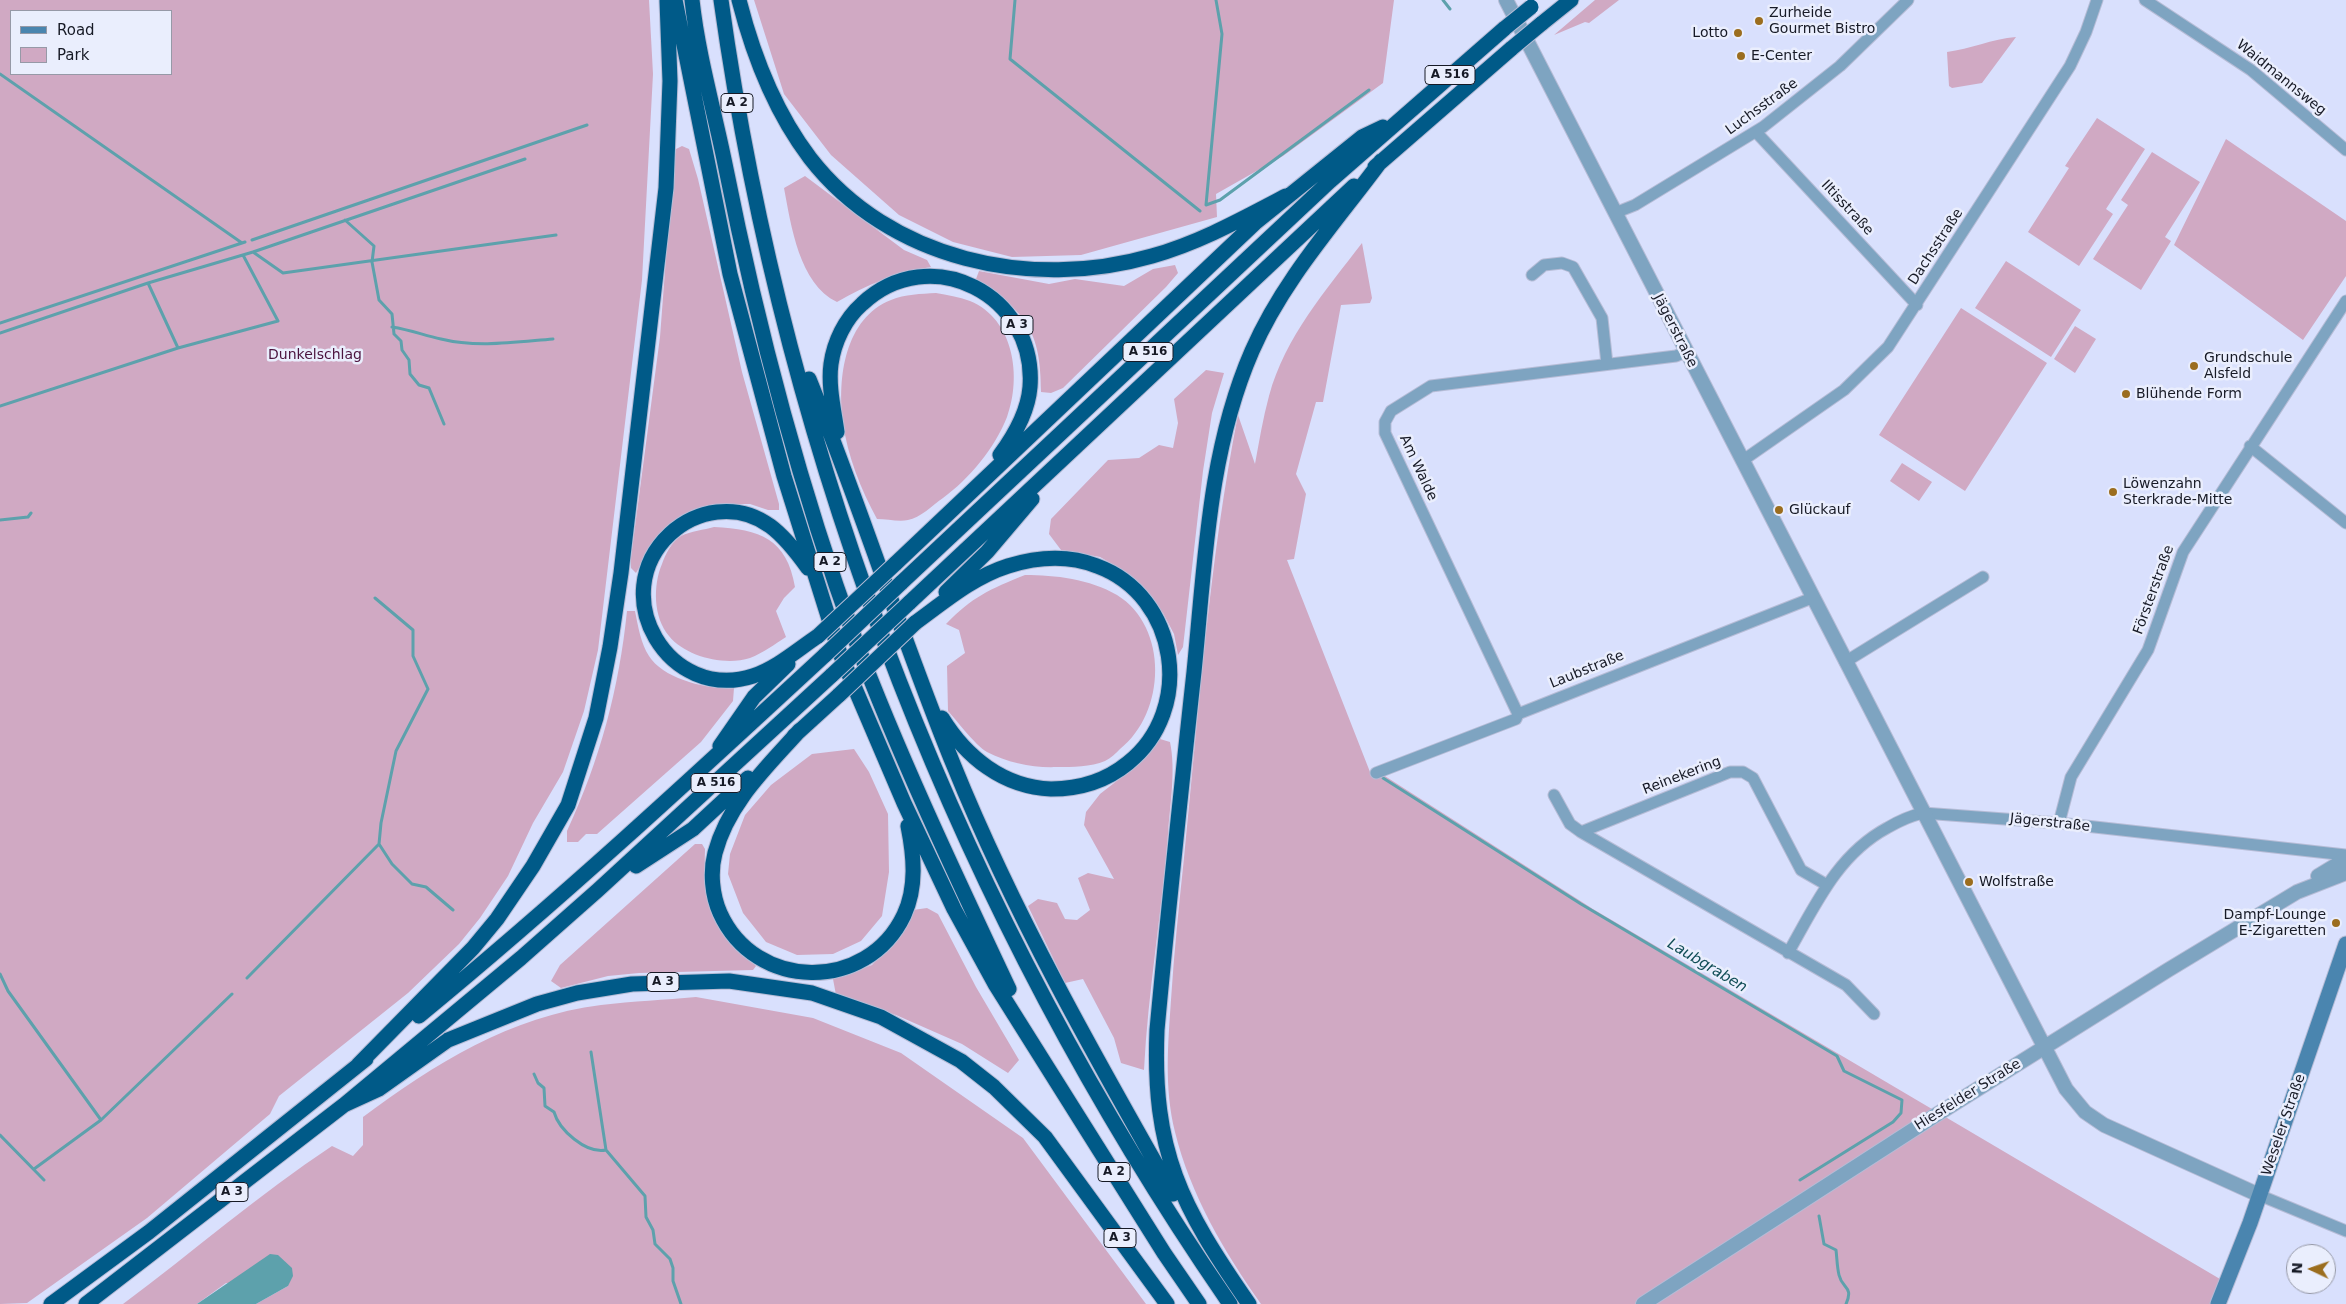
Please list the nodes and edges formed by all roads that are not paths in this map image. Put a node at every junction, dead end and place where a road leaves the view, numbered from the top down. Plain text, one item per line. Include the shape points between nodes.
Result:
1 (666, 0) edge
2 (674, 0) edge
3 (692, 0) edge
4 (721, 0) edge
5 (739, 0) edge
6 (1506, 0) edge
7 (1571, 0) edge
8 (1908, 0) edge
9 (2096, 0) edge
10 (2144, 0) edge
11 (1535, 3) edge
12 (1395, 122) junction
13 (1756, 132) junction
14 (2346, 150) edge
15 (1382, 161) junction
16 (1286, 196) junction
17 (1615, 213) junction
18 (1532, 275) dead end
19 (2346, 301) edge
20 (1917, 305) junction
21 (781, 310) junction
22 (1685, 352) junction
23 (1607, 364) junction
24 (2250, 446) junction
25 (1742, 461) junction
26 (1060, 462) junction
27 (843, 466) junction
28 (981, 481) junction
29 (2346, 523) edge
30 (1983, 577) dead end
31 (816, 579) junction
32 (1812, 598) junction
33 (915, 623) junction
34 (818, 636) junction
35 (1845, 662) junction
36 (921, 680) junction
37 (1518, 714) junction
38 (800, 730) junction
39 (710, 762) junction
40 (1376, 773) dead end
41 (1554, 795) dead end
42 (904, 803) junction
43 (1923, 813) junction
44 (2059, 824) junction
45 (1581, 832) junction
46 (2346, 855) edge
47 (2346, 860) edge
48 (2346, 873) edge
49 (1827, 886) junction
50 (598, 890) junction
51 (2297, 892) junction
52 (2346, 944) edge
53 (1788, 953) junction
54 (1874, 1014) dead end
55 (2043, 1047) junction
56 (358, 1065) junction
57 (1064, 1092) junction
58 (344, 1105) junction
59 (2259, 1195) junction
60 (2346, 1231) edge
61 (51, 1304) edge
62 (86, 1304) edge
63 (1168, 1304) edge
64 (1199, 1304) edge
65 (1230, 1304) edge
66 (1242, 1304) edge
67 (1249, 1304) edge
68 (1643, 1304) edge
69 (2218, 1304) edge

1 - 56 highway via 670,81 666,188 621,573 596,718 568,804 533,866 473,948
2 - 31 highway via 730,274 759,388
3 - 57 highway, A 2 via 759,325 820,534 856,639 904,757 1015,1002
4 - 21 highway, A 2 via 754,196
5 - 16 highway via 766,79 785,119 810,157 842,192 875,217 942,252 990,265 1029,270 1070,271 1108,266 1187,244
6 - 17 street, Jägerstraße
7 - 15 highway, A 516, bridge
8 - 13 street, Luchsstraße via 1840,66
9 - 20 street, Dachsstraße via 2070,66
10 - 14 street, Waidmannsweg via 2251,70
11 - 12 highway, A 516, bridge
12 - 16 highway via 1362,136
12 - 39 highway, A 516, bridge
13 - 17 street, Luchsstraße via 1635,205
13 - 20 street, Iltisstraße
15 - 26 highway, A 516
15 - 67 highway via 1305,260 1283,291 1262,330 1231,410 1217,467 1210,521 1161,988 1156,1078 1161,1127 1180,1190 1203,1234
16 - 28 highway
17 - 22 street, Jägerstraße
18 - 23 street via 1544,265 1562,262 1573,267 1602,318
19 - 24 street, Försterstraße
20 - 25 street, Dachsstraße via 1888,347 1861,375
21 - 27 highway
21 - 65 highway, A 2 via 824,464 885,648 962,830 1050,1009 1097,1094 1168,1211
22 - 23 street, Am Walde via 1676,356
22 - 25 street, Jägerstraße
23 - 37 street, Am Walde via 1431,386 1391,411 1385,422 1385,433
24 - 29 street
24 - 44 street, Försterstraße via 2183,552 2148,650 2070,777
25 - 32 street, Jägerstraße
26 - 33 highway via 987,552
26 - 50 highway, A 516, bridge
27 - 28 highway, A 3 via 830,377 834,351 843,328 868,298 889,286 916,278 942,277 967,283 994,299 1016,324 1029,358 1030,388 1024,414 1005,449
27 - 36 highway
28 - 34 highway, A 3, bridge
30 - 35 street
31 - 34 highway via 791,543 773,526 749,514 720,512 687,522 664,540 646,572 643,598 648,625 662,649 682,666 704,677 730,680 760,673
31 - 42 highway via 839,650
32 - 35 street, Jägerstraße
32 - 37 street, Laubstraße
33 - 36 highway via 973,582 1001,569 1036,560 1076,560 1109,571 1140,596 1162,628 1171,663 1166,707 1144,749 1111,776 1057,789 1028,786 1011,780 972,756 953,735
33 - 38 highway, bridge
34 - 39 highway via 754,697
35 - 43 street, Jägerstraße
36 - 66 highway via 978,824 1036,945 1141,1138
37 - 40 street, Laubstraße via 1516,719
38 - 42 highway via 744,793 725,826 715,854 712,874 718,908 736,938 756,955 779,968 819,973 846,968 870,956 889,938 904,914 913,878 912,848
38 - 50 highway via 693,829
39 - 56 highway, A 3 via 506,944
41 - 45 street via 1570,824
42 - 57 highway via 954,909 995,984
43 - 44 street, Jägerstraße
43 - 49 street via 1910,816 1865,842 1841,865
43 - 55 street
44 - 46 street, Jägerstraße
45 - 49 street, Reinekering via 1730,772 1743,772 1754,778 1801,870
45 - 53 street
47 - 51 street, Hiesfelder Straße
48 - 51 street, Hiesfelder Straße
49 - 53 street
50 - 58 highway, A 516
51 - 55 street, Hiesfelder Straße
52 - 59 main road, Weseler Straße
53 - 54 street via 1846,985
55 - 59 street via 2066,1089 2093,1118
55 - 68 street, Hiesfelder Straße
56 - 61 highway, A 3 via 150,1232
57 - 64 highway, A 2
58 - 62 highway, A 3
58 - 63 highway, A 3 via 379,1088 448,1040 538,1004 577,993 632,984 712,981 812,993 881,1017 961,1061 994,1087 1050,1144
59 - 60 street
59 - 69 main road, Weseler Straße

